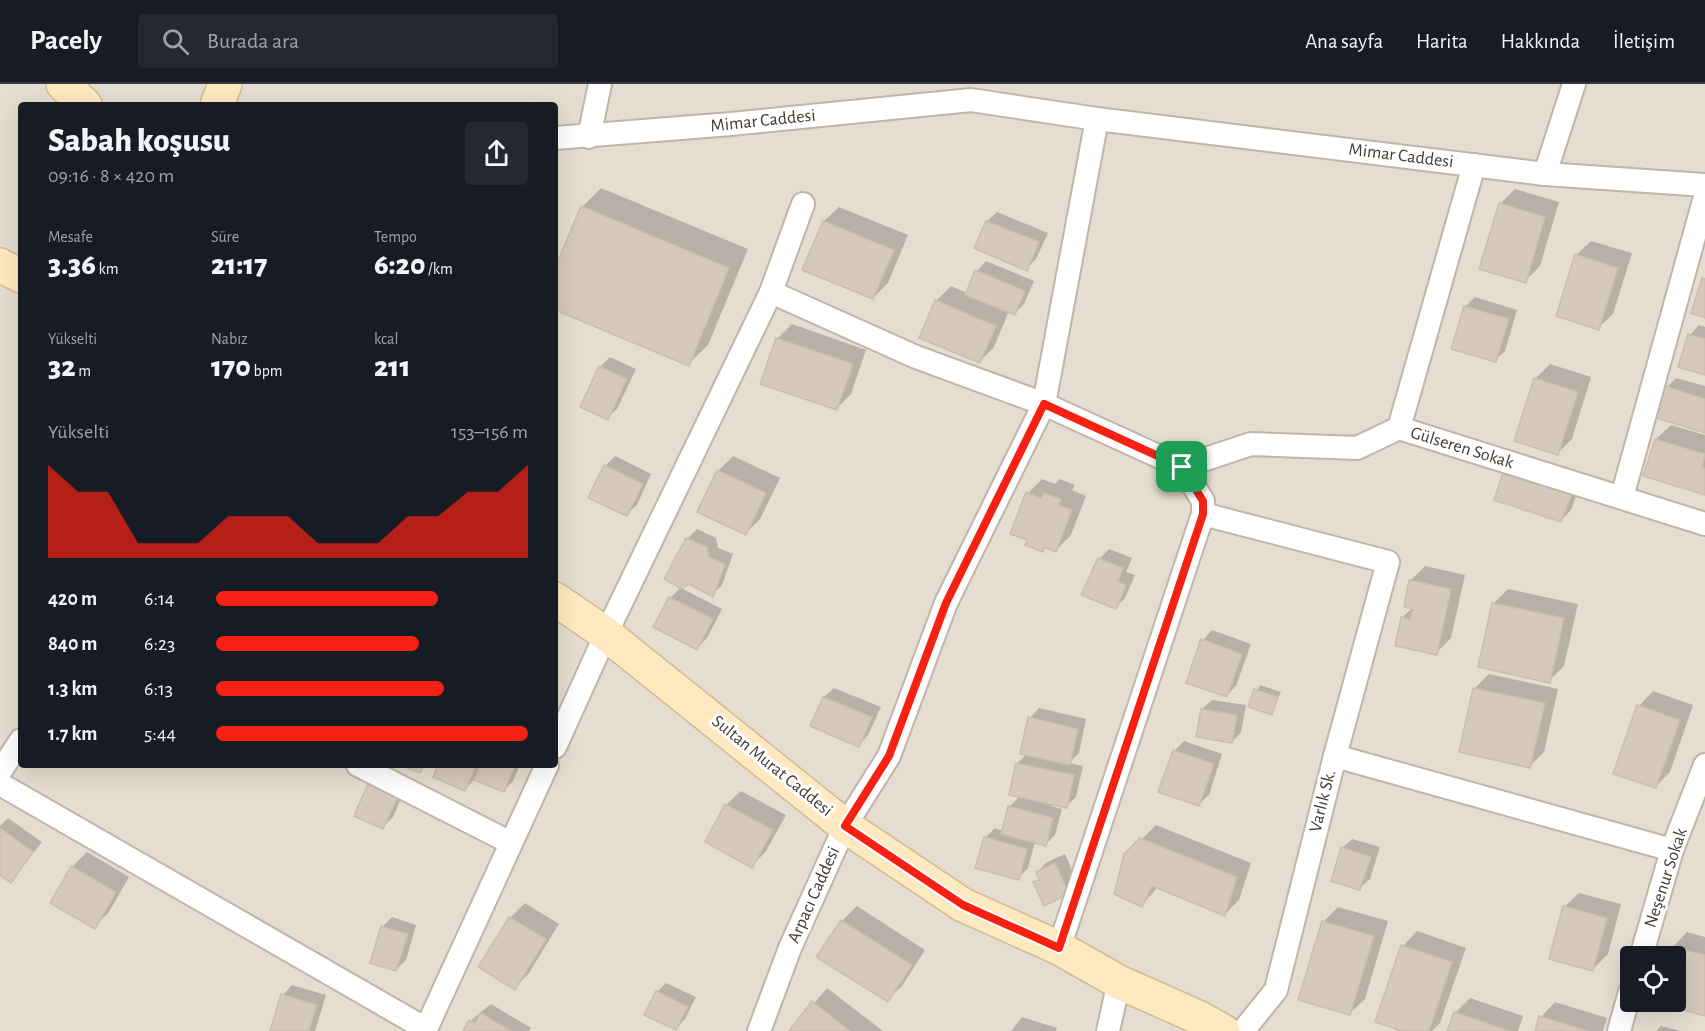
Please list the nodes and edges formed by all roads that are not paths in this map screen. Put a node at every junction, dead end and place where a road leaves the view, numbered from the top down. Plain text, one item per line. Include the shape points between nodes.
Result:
1 (63, 84) edge
2 (225, 84) edge
3 (600, 84) edge
4 (1574, 84) edge
5 (974, 92) edge
6 (82, 102) edge
7 (218, 102) edge
8 (1097, 119) junction
9 (589, 137) junction
10 (558, 138) edge
11 (1474, 165) junction
12 (1545, 174) junction
13 (1705, 185) edge
14 (1705, 197) edge
15 (803, 204) dead end
16 (0, 265) edge
17 (18, 274) edge
18 (771, 292) junction
19 (1044, 404) junction
20 (1399, 428) junction
21 (1182, 467) junction
22 (1622, 497) junction
23 (1203, 514) junction
24 (1705, 524) edge
25 (558, 601) edge
26 (606, 634) junction
27 (558, 740) edge
28 (18, 745) edge
29 (1335, 756) junction
30 (1705, 765) edge
31 (364, 768) edge
32 (546, 768) edge
33 (0, 772) edge
34 (0, 784) edge
35 (845, 826) junction
36 (512, 843) junction
37 (1672, 850) junction
38 (1644, 946) edge
39 (1059, 948) junction
40 (1119, 982) junction
41 (1624, 1012) edge
42 (425, 1030) edge
43 (759, 1031) edge
44 (1108, 1031) edge
45 (1223, 1031) edge
46 (1243, 1031) edge
47 (1619, 1031) edge

1 - 6 main road
2 - 7 main road
3 - 9 street
4 - 12 street
5 - 8 street, Mimar Caddesi
5 - 9 street, Mimar Caddesi
8 - 11 street, Mimar Caddesi
8 - 19 street, Arpacı Caddesi
9 - 10 street, Mimar Caddesi
11 - 12 street, Mimar Caddesi
11 - 20 street
12 - 13 street, Mimar Caddesi
14 - 22 street
15 - 18 street
16 - 17 main road
18 - 19 street via 916,357
18 - 26 street
19 - 21 street
19 - 35 street, Arpacı Caddesi via 946,603 889,756
20 - 21 street, Gülseren Sokak via 1357,448 1251,444
20 - 22 street, Gülseren Sokak
21 - 23 street via 1203,501
22 - 24 street, Gülseren Sokak
23 - 29 street, Varlık Sk. via 1388,562
23 - 39 street
25 - 26 main road, Sultan Murat Caddesi
26 - 27 street
26 - 35 main road, Sultan Murat Caddesi
28 - 33 street
29 - 37 street
29 - 46 street, Varlık Sk. via 1276,990
30 - 37 street, Neşenur Sokak
31 - 36 street
32 - 36 street
34 - 42 street
35 - 39 main road, Sultan Murat Caddesi via 963,905
35 - 43 street, Arpacı Caddesi via 790,948
36 - 42 street
37 - 38 street, Neşenur Sokak
39 - 40 main road, Sultan Murat Caddesi
40 - 44 street
40 - 45 main road, Sultan Murat Caddesi
41 - 47 street

